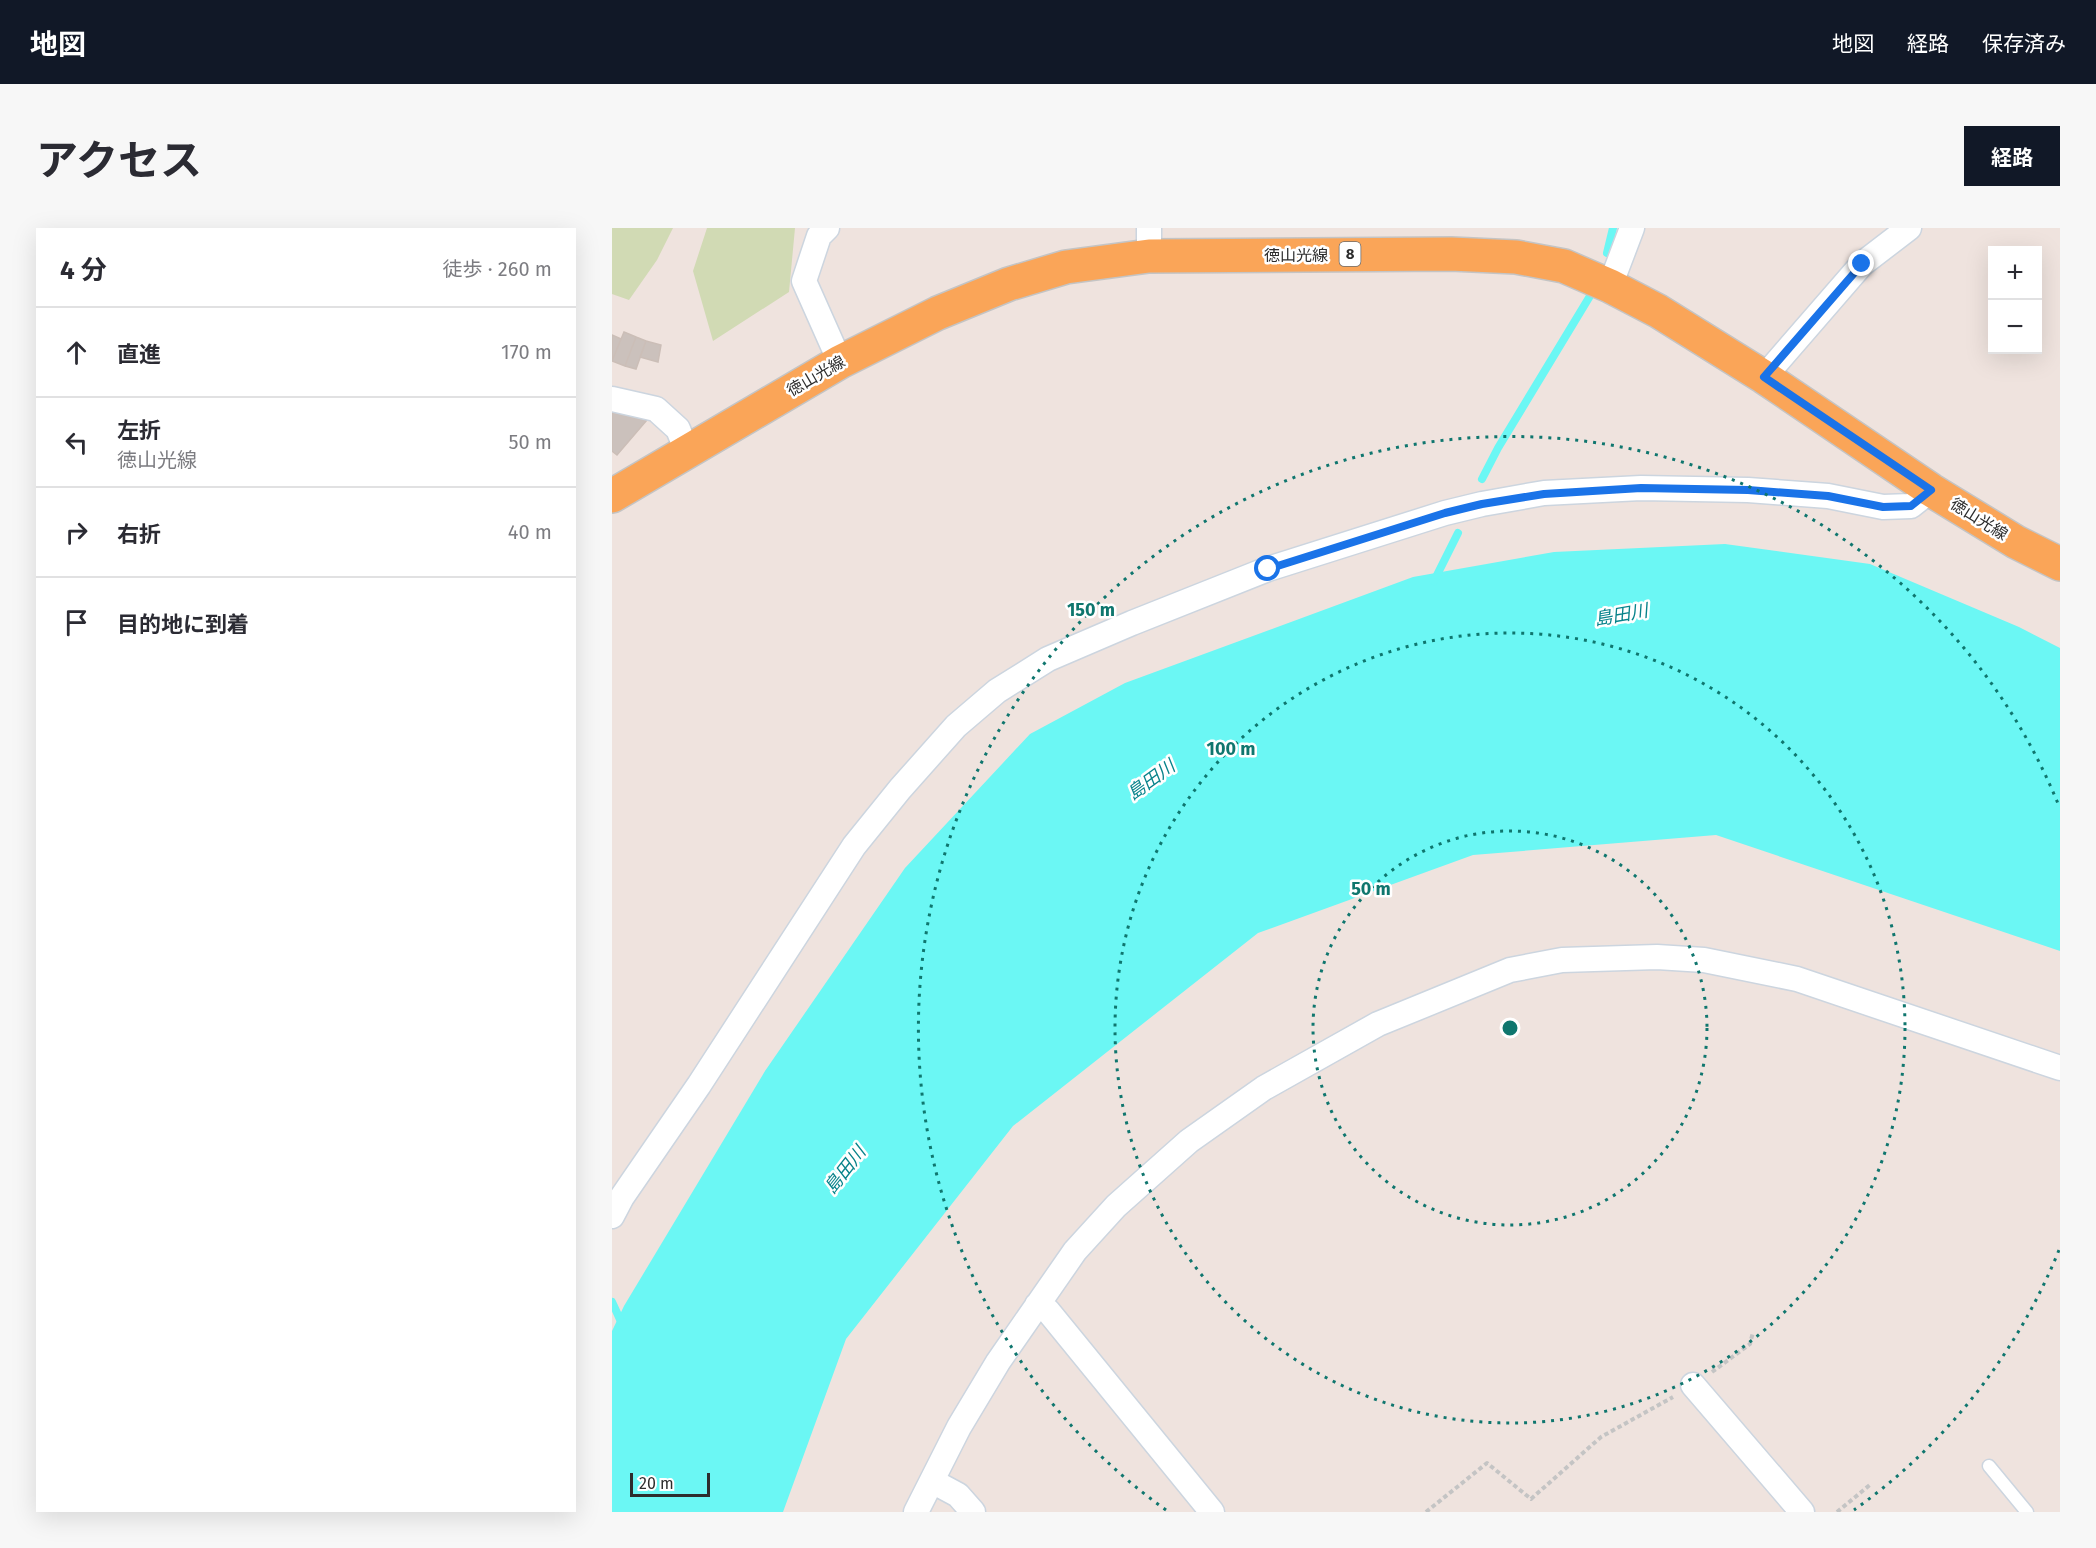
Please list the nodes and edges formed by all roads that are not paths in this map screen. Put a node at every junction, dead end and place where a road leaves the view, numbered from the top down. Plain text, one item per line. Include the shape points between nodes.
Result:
1 (827, 228) edge
2 (1632, 228) edge
3 (1909, 228) edge
4 (1149, 242) edge
5 (1610, 286) junction
6 (840, 362) junction
7 (1764, 377) junction
8 (612, 399) edge
9 (687, 452) junction
10 (1931, 490) junction
11 (612, 496) edge
12 (2060, 564) edge
13 (2060, 1068) edge
14 (612, 1216) edge
15 (1037, 1305) junction
16 (1693, 1385) road end
17 (1989, 1466) dead end
18 (932, 1481) junction
19 (916, 1512) edge
20 (973, 1512) edge
21 (1212, 1512) edge
22 (1802, 1512) edge
23 (2027, 1512) edge

1 - 6 street via 819,236 804,281
2 - 5 street
3 - 7 street via 1862,264
4 - 5 main road, 徳山光線 / 8 via 1516,257 1564,266
4 - 6 main road, 徳山光線 / 8 via 1009,285 938,313
5 - 7 main road, 徳山光線 / 8
6 - 9 main road, 徳山光線 / 8
7 - 10 main road, 徳山光線 / 8
8 - 9 street via 656,409 678,429
9 - 11 main road, 徳山光線 / 8
10 - 12 main road, 徳山光線 / 8
10 - 14 street via 1911,506 1883,507 1828,496 1641,488 1544,494 1482,504 1268,569 1048,659 997,691 956,726 854,846
13 - 15 street via 1761,970 1657,957 1562,960 1510,970 1378,1024 1264,1088 1189,1141 1116,1206 1076,1251
15 - 18 street via 998,1362
15 - 21 street via 1048,1311
16 - 22 street
17 - 23 lane
18 - 19 street
18 - 20 street via 958,1495

